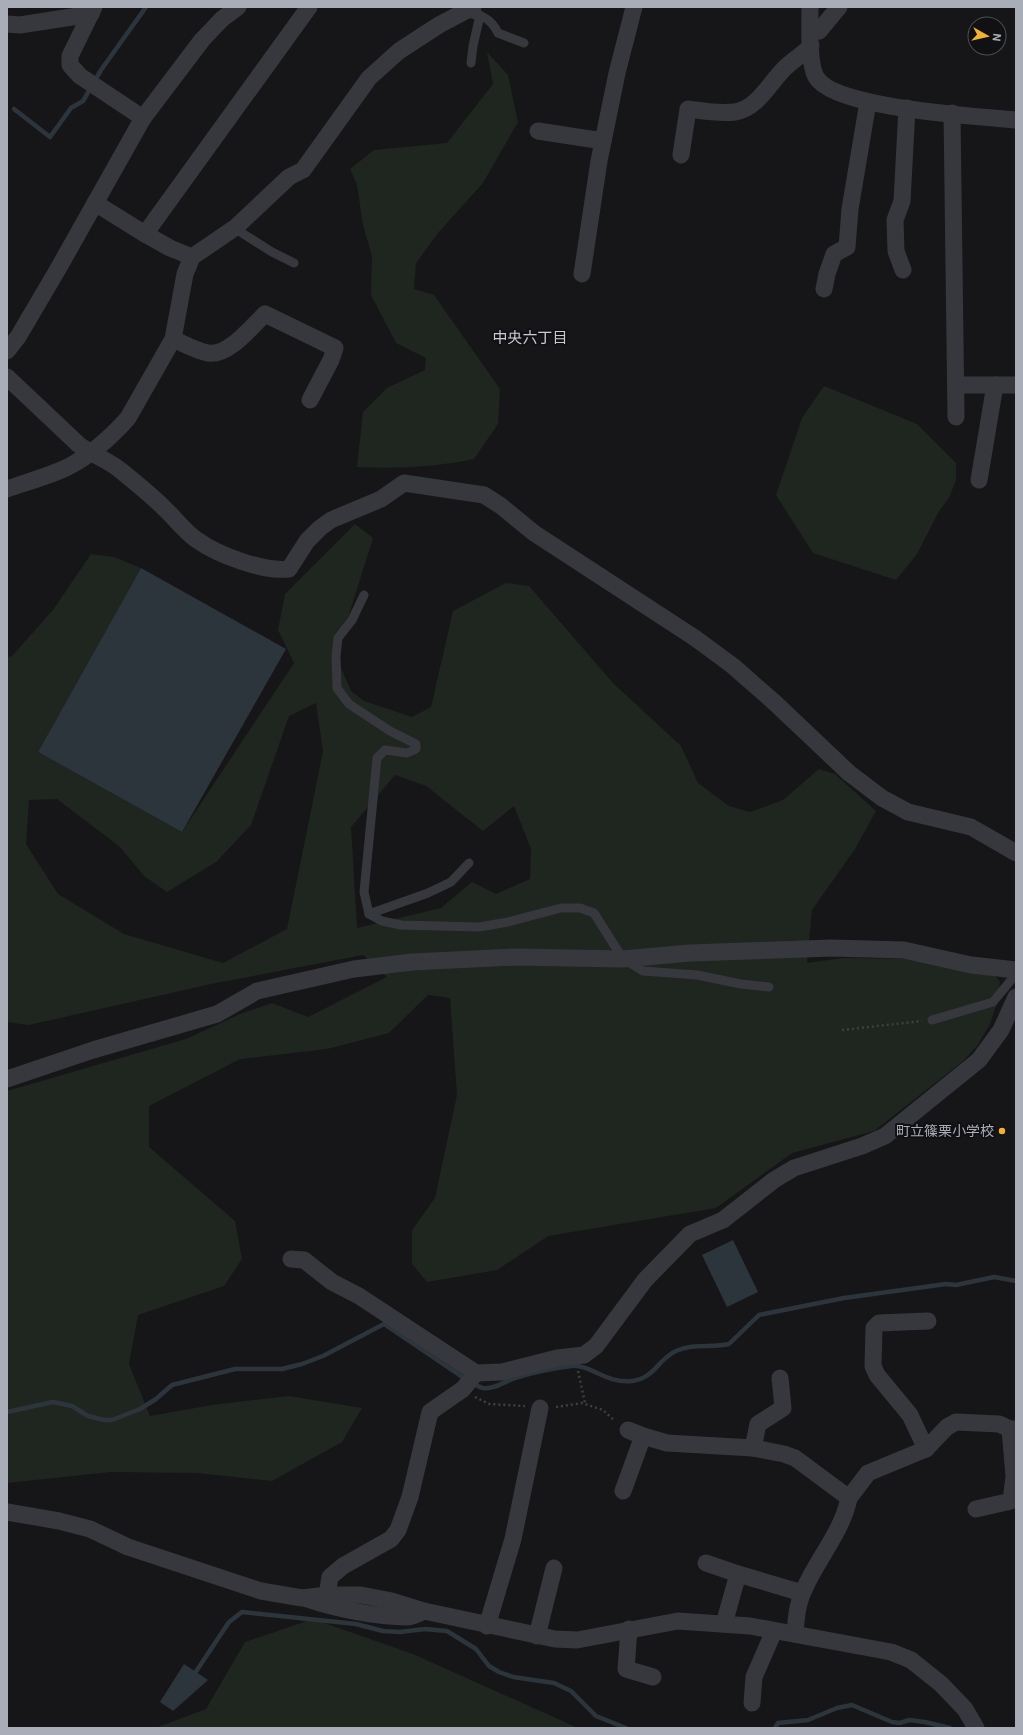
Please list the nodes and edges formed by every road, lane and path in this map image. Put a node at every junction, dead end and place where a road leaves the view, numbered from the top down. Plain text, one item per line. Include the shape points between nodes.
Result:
1 (238, 7) edge
2 (308, 7) edge
3 (634, 7) edge
4 (810, 7) edge
5 (839, 7) edge
6 (92, 11) edge
7 (472, 12) edge
8 (7, 24) edge
9 (819, 31) dead end
10 (524, 43) dead end
11 (811, 46) junction
12 (471, 63) dead end
13 (868, 102) junction
14 (907, 108) junction
15 (952, 113) junction
16 (143, 118) junction
17 (1016, 120) edge
18 (538, 131) dead end
19 (603, 142) junction
20 (681, 155) dead end
21 (95, 203) junction
22 (234, 228) junction
23 (145, 234) junction
24 (192, 256) junction
25 (294, 263) dead end
26 (903, 270) dead end
27 (582, 274) dead end
28 (824, 289) dead end
29 (173, 339) junction
30 (7, 351) edge
31 (7, 377) edge
32 (956, 385) junction
33 (995, 385) junction
34 (1016, 385) edge
35 (310, 400) dead end
36 (956, 417) dead end
37 (89, 453) junction
38 (979, 480) dead end
39 (7, 489) edge
40 (364, 595) dead end
41 (1016, 853) edge
42 (469, 863) dead end
43 (369, 914) junction
44 (623, 959) junction
45 (1016, 970) edge
46 (1016, 974) edge
47 (769, 987) dead end
48 (1016, 997) edge
49 (932, 1020) joint
50 (842, 1030) dead end
51 (7, 1079) edge
52 (291, 1259) dead end
53 (928, 1321) dead end
54 (476, 1374) junction
55 (578, 1374) dead end
56 (780, 1378) dead end
57 (585, 1404) dead end
58 (540, 1408) dead end
59 (1013, 1429) edge
60 (753, 1448) junction
61 (926, 1449) junction
62 (624, 1490) dead end
63 (849, 1498) junction
64 (976, 1509) dead end
65 (7, 1512) edge
66 (706, 1563) dead end
67 (554, 1568) dead end
68 (738, 1574) junction
69 (802, 1593) junction
70 (327, 1594) junction
71 (302, 1598) junction
72 (424, 1611) junction
73 (724, 1624) junction
74 (487, 1626) junction
75 (629, 1630) junction
76 (774, 1631) junction
77 (795, 1634) junction
78 (537, 1636) junction
79 (653, 1677) dead end
80 (752, 1703) dead end
81 (976, 1728) edge

1 - 16 street via 202,40
2 - 23 street
3 - 19 street
4 - 11 street
5 - 9 street
6 - 8 street via 20,25
6 - 16 street via 70,56 70,65 80,76
7 - 10 lane via 487,18 498,33
7 - 12 lane
7 - 22 street via 439,25 399,51 369,78 303,170 289,177
11 - 13 street via 816,77 844,95
11 - 20 street via 787,66 745,109 735,112 688,109
13 - 14 street
13 - 28 street via 850,209 847,247 834,254 826,274
14 - 15 street
14 - 26 street via 902,201 895,220 896,252
15 - 17 street
15 - 32 street
16 - 21 street
18 - 19 street
19 - 27 street
21 - 23 street
21 - 30 street via 18,338
22 - 24 street
22 - 25 lane
23 - 24 street via 170,248
24 - 29 street via 185,274
29 - 35 street via 208,353 216,353 231,346 265,314 334,348 331,360
29 - 37 street via 128,418 119,429
31 - 37 street
32 - 33 street
32 - 36 street
33 - 34 street
33 - 38 street
37 - 39 street via 68,467
37 - 41 street via 118,468 197,540 248,563 277,570 289,569 307,541 330,520 381,499 404,483 484,495 534,533 695,638 733,666 849,773 882,798 908,812 971,827
40 - 43 lane via 352,620 338,638 337,688 349,704 390,731 416,744 416,749 407,753 385,750 377,758 364,892
42 - 43 lane via 451,882
43 - 44 lane via 382,921 401,925 479,927 561,908 580,908 594,914
44 - 45 street via 690,953 846,948 904,950 971,965
44 - 47 lane via 643,971 697,975
44 - 51 street via 516,957 412,962 354,969 258,991 217,1014 93,1050
46 - 49 lane via 993,1002
48 - 54 street via 1001,1030 979,1060 885,1136 794,1168 774,1180 723,1220 690,1234 645,1280 596,1346 584,1355 557,1358 502,1372
49 - 50 path
52 - 54 street via 304,1260 332,1282 359,1296
53 - 61 street via 879,1323 874,1328 872,1342 873,1366 877,1375 910,1415
54 - 70 street via 463,1389 430,1412 410,1497 398,1530 391,1539 343,1566 330,1577
55 - 57 path
56 - 60 street via 783,1408 758,1424
58 - 74 street via 513,1538
59 - 61 street via 999,1424 956,1422 947,1427
59 - 64 street via 1014,1476 1011,1501
60 - 62 street via 667,1443 636,1433
60 - 63 street via 795,1458
61 - 63 street via 868,1473
63 - 69 street via 830,1546
65 - 71 street via 90,1529 128,1547 217,1577 261,1591
66 - 68 street
67 - 78 street
68 - 69 street
68 - 73 street
69 - 77 street
70 - 71 street
70 - 72 street via 361,1595
71 - 72 street via 329,1607 382,1615 409,1617
72 - 74 street
73 - 75 street via 678,1621
73 - 76 street
74 - 78 street
75 - 78 street via 577,1640 555,1640
75 - 79 street via 626,1669
76 - 77 street
76 - 80 street via 754,1677
77 - 81 street via 891,1652 911,1660 941,1684 965,1709

